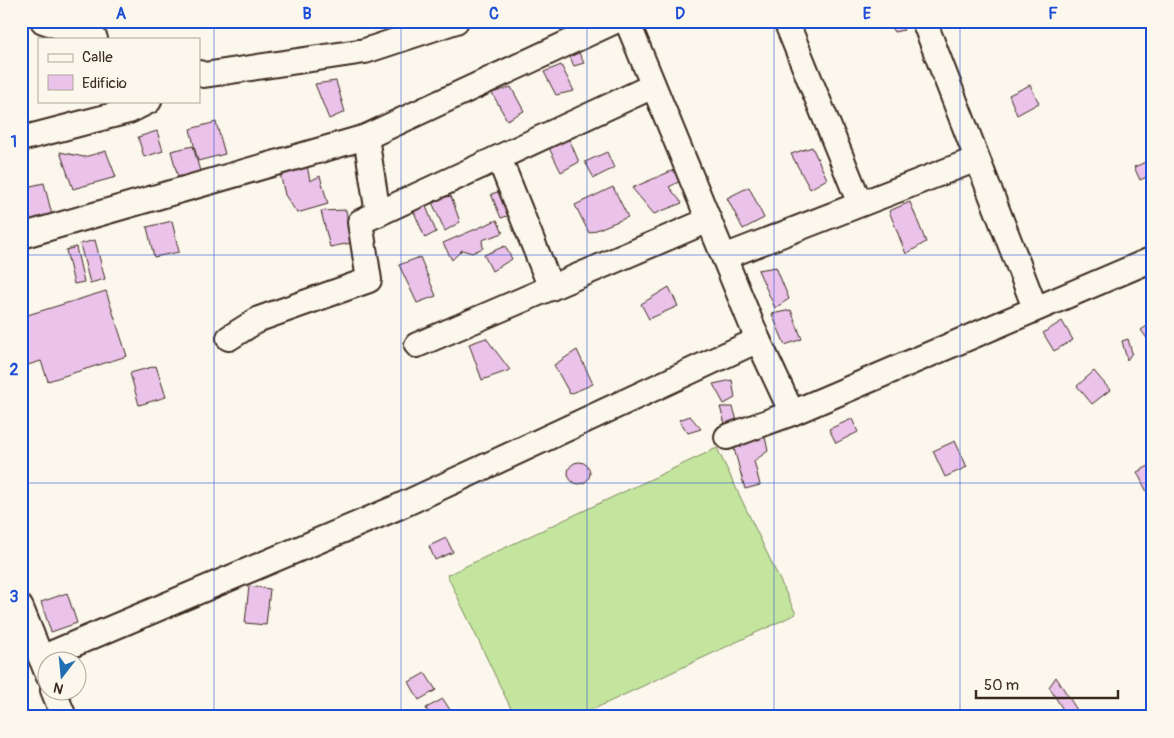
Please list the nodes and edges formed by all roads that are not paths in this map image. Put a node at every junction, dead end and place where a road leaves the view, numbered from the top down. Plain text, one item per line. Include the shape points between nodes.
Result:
1 (42, 21) edge
2 (456, 21) edge
3 (615, 21) edge
4 (627, 21) edge
5 (924, 21) edge
6 (788, 26) dead end
7 (92, 38) edge
8 (201, 75) edge
9 (654, 86) junction
10 (147, 102) edge
11 (366, 137) junction
12 (21, 139) edge
13 (499, 158) junction
14 (977, 158) junction
15 (860, 204) junction
16 (378, 214) junction
17 (709, 220) junction
18 (21, 236) edge
19 (724, 257) junction
20 (1153, 259) edge
21 (551, 288) junction
22 (1035, 308) junction
23 (230, 338) dead end
24 (758, 340) junction
25 (417, 345) dead end
26 (792, 413) junction
27 (727, 437) dead end
28 (21, 608) edge
29 (82, 650) edge
30 (38, 652) edge
31 (57, 700) edge
32 (64, 717) edge

1 - 7 street
2 - 8 street via 364,51
3 - 11 street
4 - 9 street
5 - 14 street
6 - 15 street
9 - 13 street
9 - 17 street
10 - 12 street via 129,111
11 - 16 street
11 - 18 street
13 - 16 street
13 - 21 street
14 - 15 street
14 - 22 street
15 - 19 street
16 - 23 street via 360,222 368,280 260,319
17 - 19 street
17 - 21 street
19 - 24 street
20 - 22 street
21 - 25 street
22 - 26 street
24 - 26 street
24 - 29 street
26 - 27 street
28 - 30 street
31 - 32 street

